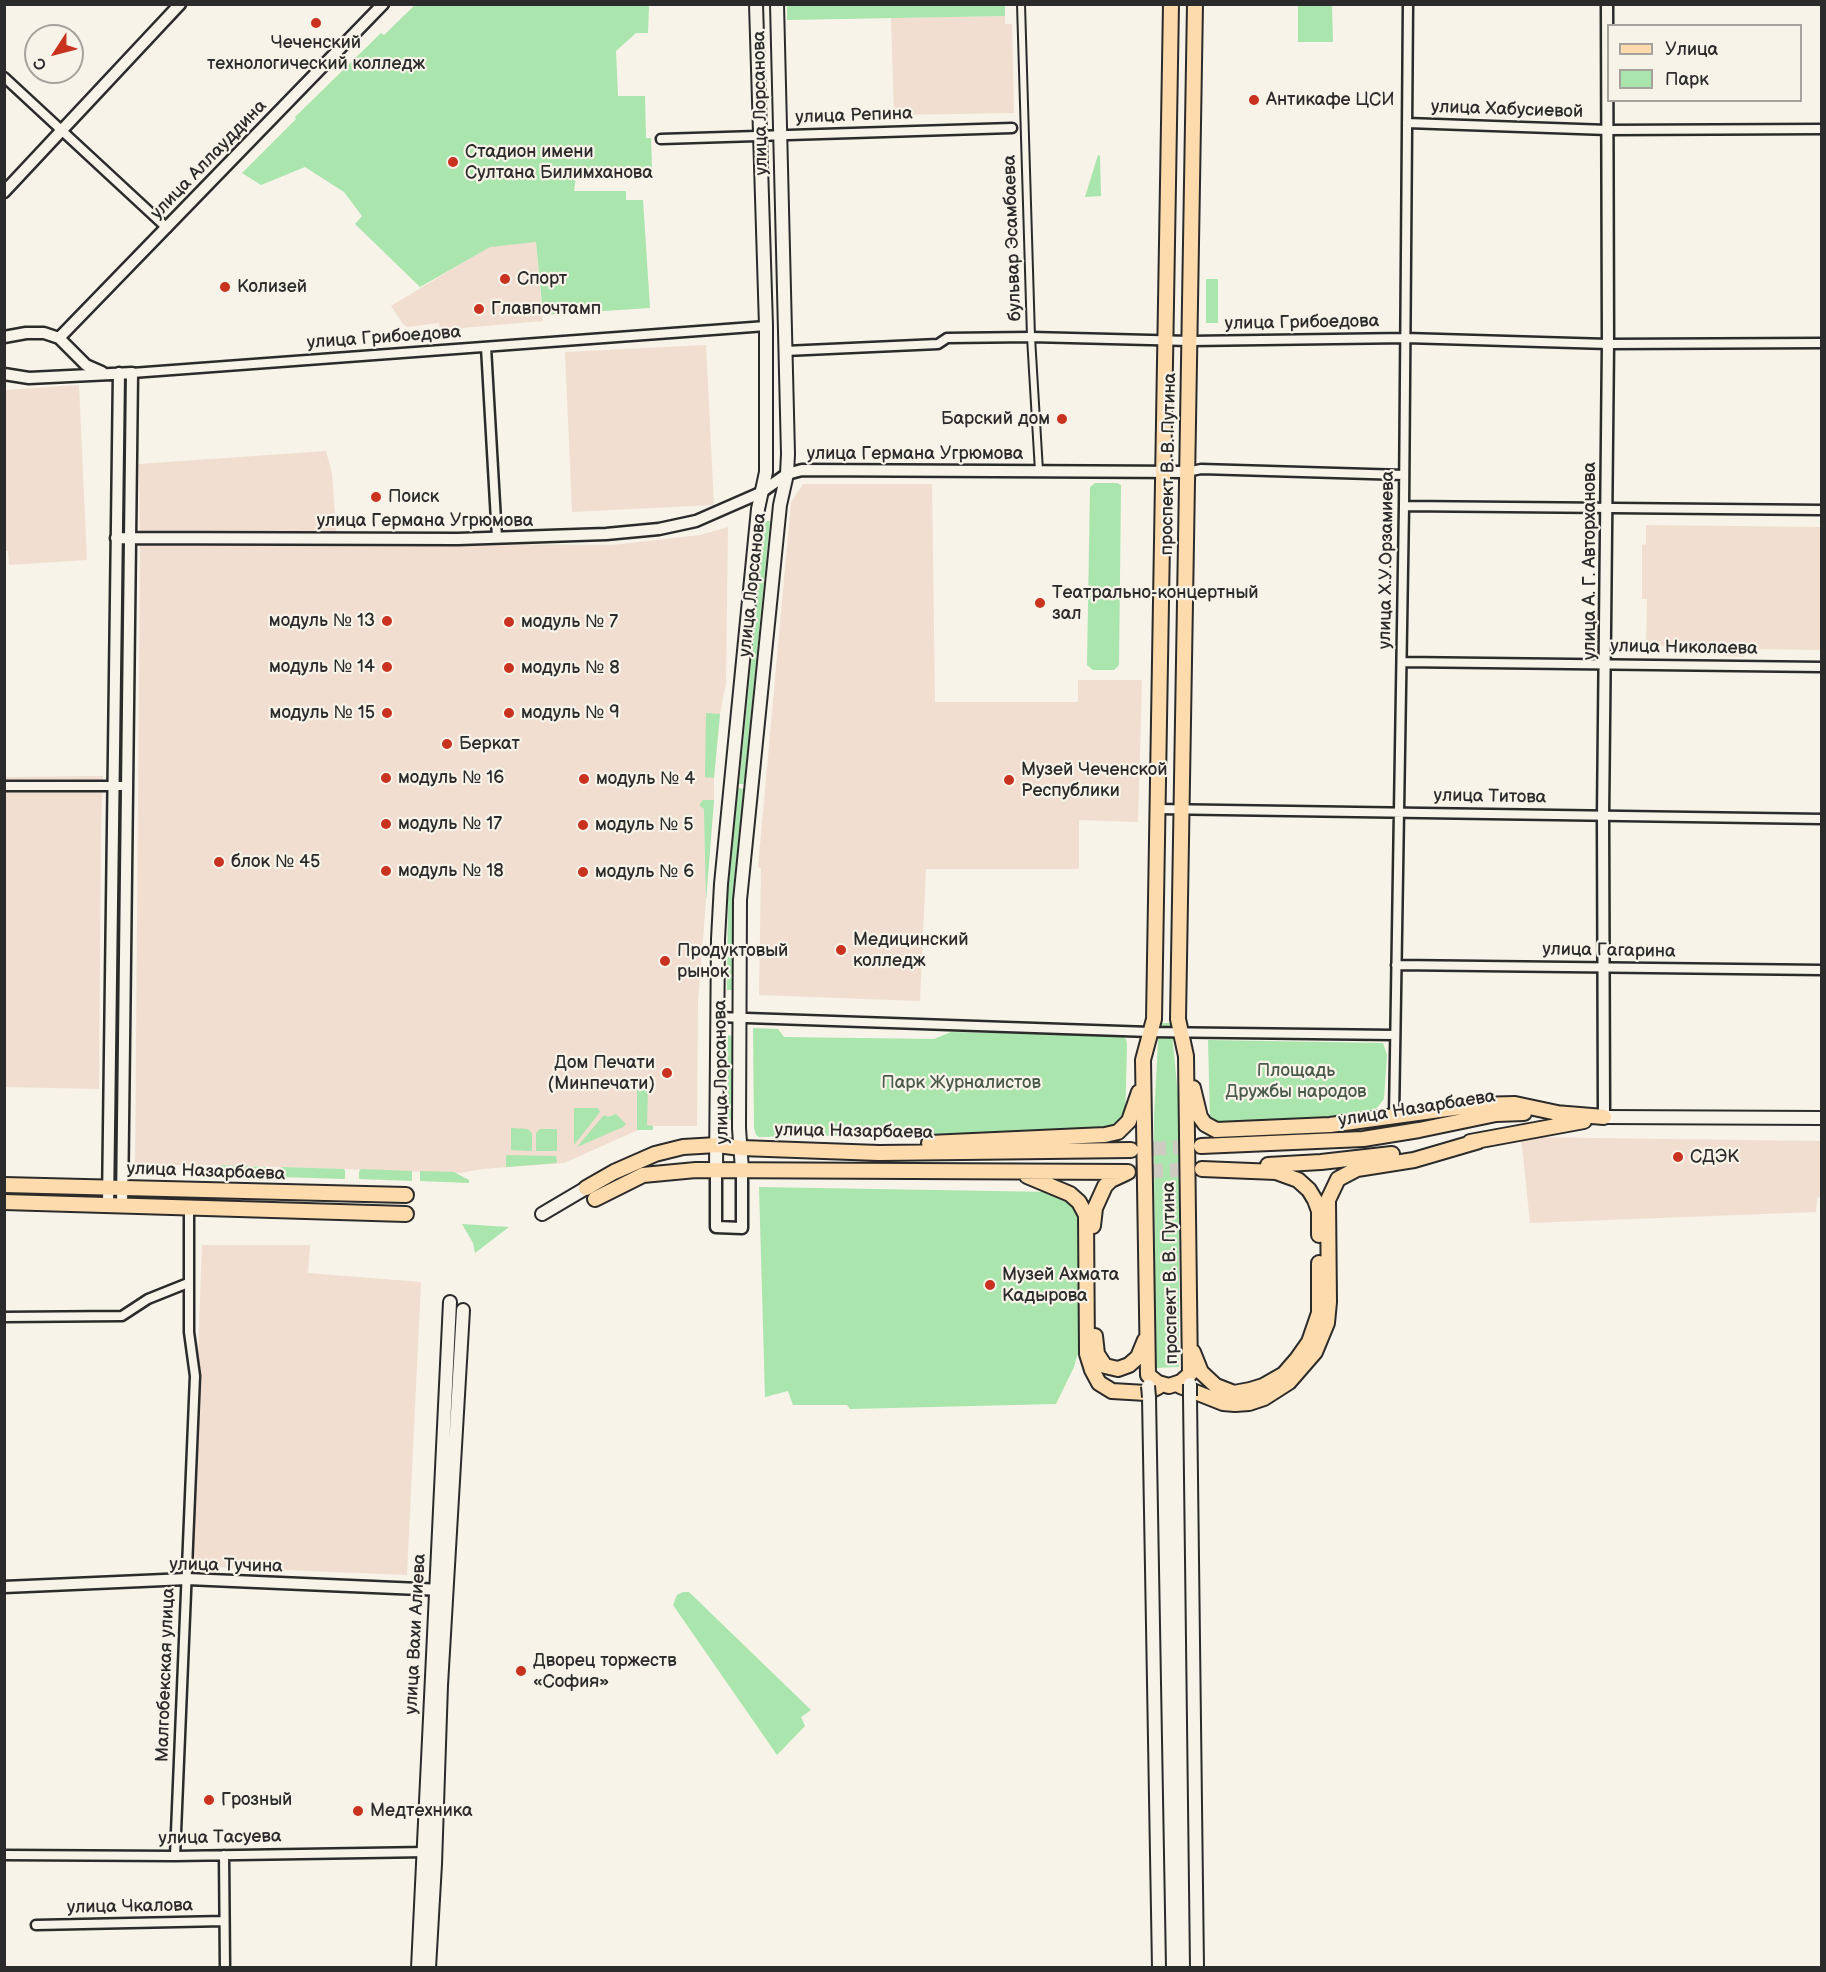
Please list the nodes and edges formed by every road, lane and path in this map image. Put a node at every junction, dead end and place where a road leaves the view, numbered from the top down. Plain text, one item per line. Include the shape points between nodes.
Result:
1 (180, 4) edge
2 (384, 4) edge
3 (756, 4) edge
4 (777, 4) edge
5 (1021, 4) edge
6 (1171, 4) edge
7 (1195, 4) edge
8 (1408, 4) edge
9 (1607, 4) edge
10 (1607, 24) edge
11 (4, 77) edge
12 (1608, 102) edge
13 (1407, 123) junction
14 (1012, 128) dead end
15 (1821, 129) edge
16 (63, 130) junction
17 (1608, 130) junction
18 (780, 134) junction
19 (760, 135) junction
20 (661, 139) dead end
21 (4, 192) edge
22 (167, 228) junction
23 (766, 326) junction
24 (4, 337) edge
25 (1031, 337) junction
26 (59, 338) junction
27 (1406, 338) junction
28 (1166, 340) junction
29 (1190, 341) junction
30 (1821, 343) edge
31 (1608, 344) junction
32 (486, 347) junction
33 (785, 351) junction
34 (118, 373) junction
35 (132, 373) junction
36 (105, 374) junction
37 (4, 375) edge
38 (1039, 471) junction
39 (1164, 472) junction
40 (1187, 472) junction
41 (787, 474) junction
42 (1404, 475) junction
43 (760, 493) junction
44 (1404, 506) junction
45 (1607, 509) junction
46 (1821, 510) edge
47 (116, 538) junction
48 (130, 538) junction
49 (497, 538) junction
50 (1402, 662) junction
51 (1606, 663) junction
52 (1821, 667) edge
53 (4, 786) edge
54 (113, 786) junction
55 (127, 786) junction
56 (1157, 809) junction
57 (1181, 809) junction
58 (1400, 812) junction
59 (1603, 816) junction
60 (1821, 819) edge
61 (1396, 965) junction
62 (1604, 968) junction
63 (1821, 970) edge
64 (718, 1017) junction
65 (739, 1018) junction
66 (1181, 1031) junction
67 (1150, 1032) junction
68 (1395, 1035) junction
69 (1186, 1056) junction
70 (1143, 1079) junction
71 (1562, 1114) junction
72 (1394, 1116) junction
73 (1604, 1117) junction
74 (1821, 1118) edge
75 (1479, 1141) junction
76 (717, 1144) junction
77 (1201, 1146) tunnel mouth
78 (741, 1148) junction
79 (1131, 1150) tunnel mouth
80 (860, 1152) junction
81 (716, 1169) junction
82 (742, 1170) junction
83 (1016, 1172) junction
84 (4, 1185) edge
85 (115, 1188) junction
86 (591, 1193) junction
87 (406, 1195) dead end
88 (4, 1202) edge
89 (115, 1206) junction
90 (189, 1208) junction
91 (405, 1214) dead end
92 (543, 1214) dead end
93 (188, 1283) junction
94 (450, 1302) dead end
95 (463, 1310) dead end
96 (4, 1317) edge
97 (1147, 1334) junction
98 (1190, 1344) junction
99 (1170, 1384) junction
100 (1190, 1385) junction
101 (1148, 1386) junction
102 (187, 1579) junction
103 (4, 1587) edge
104 (441, 1590) junction
105 (429, 1852) junction
106 (4, 1855) edge
107 (224, 1855) junction
108 (175, 1856) junction
109 (224, 1921) junction
110 (36, 1925) dead end
111 (225, 1968) edge
112 (418, 1968) edge
113 (429, 1968) edge
114 (1159, 1968) edge
115 (1197, 1968) edge

1 - 16 street
2 - 22 street, улица Аллауддина
3 - 19 main road, улица Лорсанова
4 - 18 main road, улица Лорсанова
5 - 25 street, бульвар Эсамбаева
6 - 28 main road, проспект В. В. Путина
7 - 29 main road, проспект В. В. Путина
8 - 13 street, улица Х.У.Орзамиева
9 - 10 street, улица А. Г. Авторханова
11 - 16 street
12 - 17 street, улица А. Г. Авторханова
13 - 17 street, улица Хабусиевой
13 - 27 street, улица Х.У.Орзамиева
14 - 18 street, улица Репина
15 - 17 street, улица Хабусиевой
16 - 21 street
16 - 22 street
17 - 31 street, улица А. Г. Авторханова
18 - 19 street, улица Репина
18 - 33 main road, улица Лорсанова
19 - 20 street, улица Репина
19 - 23 main road, улица Лорсанова
22 - 26 street, улица Аллауддина
23 - 32 street, улица Грибоедова
23 - 43 main road, улица Лорсанова via 766,472
24 - 26 street via 44,333
25 - 28 street, улица Грибоедова
25 - 33 street, улица Грибоедова via 947,338 938,344
25 - 38 street, бульвар Эсамбаева
26 - 36 street via 86,365
27 - 29 street, улица Грибоедова
27 - 31 street, улица Грибоедова
27 - 42 street, улица Х.У.Орзамиева
28 - 29 street, улица Грибоедова
28 - 39 main road, проспект В. В. Путина
29 - 40 main road, проспект В. В. Путина
30 - 31 street, улица Грибоедова
31 - 45 street, улица А. Г. Авторханова
32 - 35 street, улица Грибоедова
32 - 49 street
33 - 41 main road, улица Лорсанова
34 - 35 street, улица Грибоедова
34 - 36 street, улица Грибоедова
34 - 47 street
35 - 48 street
36 - 37 street, улица Грибоедова via 29,378
38 - 39 street, улица Германа Угрюмова
38 - 41 street, улица Германа Угрюмова via 802,470
39 - 40 street, улица Германа Угрюмова
39 - 56 main road, проспект В. В. Путина
40 - 42 street, улица Германа Угрюмова via 1201,469
40 - 57 main road, проспект В. В. Путина
41 - 43 street, улица Германа Угрюмова
41 - 65 main road, улица Лорсанова via 780,505 740,900
42 - 44 street, улица Х.У.Орзамиева
43 - 49 street, улица Германа Угрюмова via 696,521 659,529
43 - 64 main road, улица Лорсанова via 722,884
44 - 45 street
44 - 50 street, улица Х.У.Орзамиева
45 - 46 street
45 - 51 street, улица А. Г. Авторханова
47 - 48 street, улица Германа Угрюмова
47 - 54 street
48 - 49 street, улица Германа Угрюмова
48 - 55 street
50 - 51 street, улица Николаева
50 - 58 street, улица Х.У.Орзамиева
51 - 52 street, улица Николаева
51 - 59 street, улица А. Г. Авторханова
53 - 54 street
54 - 55 street
54 - 85 street
55 - 85 street
56 - 57 street, улица Титова
56 - 67 main road, проспект В. В. Путина via 1154,1019
57 - 58 street, улица Титова
57 - 66 main road, проспект В. В. Путина
58 - 59 street, улица Титова
58 - 61 street, улица Х.У.Орзамиева
59 - 60 street, улица Титова
59 - 62 street, улица А. Г. Авторханова
61 - 62 street, улица Гагарина
61 - 68 street, улица Х.У.Орзамиева
62 - 63 street, улица Гагарина
62 - 73 street, улица А. Г. Авторханова
64 - 65 street
64 - 76 main road, улица Лорсанова
65 - 67 street
65 - 78 main road, улица Лорсанова
66 - 67 street
66 - 68 street
66 - 69 main road, проспект В. В. Путина
67 - 70 main road, проспект В. В. Путина
68 - 72 street, улица Х.У.Орзамиева
69 - 72 main road via 1200,1117 1216,1130 1330,1125
69 - 98 main road, проспект В. В. Путина
70 - 80 main road via 1129,1121 1118,1132 884,1146
70 - 97 main road, проспект В. В. Путина
71 - 72 main road via 1497,1104
71 - 73 main road, улица Назарбаева
71 - 77 main road, улица Назарбаева via 1496,1114 1363,1139
73 - 74 main road, улица Назарбаева
73 - 75 main road, улица Назарбаева
75 - 98 main road, улица Назарбаева via 1322,1162 1202,1169 1276,1172 1298,1180 1309,1190 1319,1211 1319,1313 1298,1359 1284,1374 1250,1390 1234,1393 1216,1386 1201,1372
75 - 99 main road via 1414,1160 1358,1170 1338,1179 1328,1200 1327,1323 1315,1352 1289,1382 1264,1398 1235,1404
76 - 78 main road, улица Назарбаева
76 - 81 main road, улица Лорсанова
76 - 86 main road, улица Назарбаева via 655,1154
78 - 80 main road, улица Назарбаева
78 - 82 main road, улица Лорсанова
79 - 80 main road, улица Назарбаева
81 - 82 main road
81 - 82 street via 716,1227 742,1228
81 - 86 main road via 643,1175
82 - 83 main road
83 - 97 main road via 1128,1172 1105,1186 1095,1208 1097,1354 1105,1366 1118,1369 1129,1365 1138,1357
83 - 99 main road via 1071,1194 1086,1215 1087,1354 1099,1383 1112,1391 1146,1392
84 - 85 main road, улица Назарбаева
85 - 87 main road, улица Назарбаева
85 - 89 street
86 - 92 main road
88 - 89 main road, улица Назарбаева
89 - 90 main road, улица Назарбаева
90 - 91 main road, улица Назарбаева
90 - 93 street, Малгобекская улица
93 - 96 street via 148,1299 122,1316
93 - 102 street, Малгобекская улица via 195,1376
94 - 104 main road, улица Вахи Алиева
95 - 104 main road, улица Вахи Алиева
97 - 101 main road, проспект В. В. Путина
98 - 100 main road, проспект В. В. Путина
99 - 100 main road, проспект В. В. Путина
99 - 101 main road, проспект В. В. Путина
100 - 115 main road
101 - 114 main road
102 - 103 street, улица Тучина
102 - 104 street, улица Тучина
102 - 108 street, Малгобекская улица
104 - 105 main road, улица Вахи Алиева
105 - 107 street, улица Тасуева
105 - 112 main road, улица Вахи Алиева
105 - 113 main road, улица Вахи Алиева
106 - 108 street, улица Тасуева
107 - 108 street, улица Тасуева
107 - 109 street
109 - 110 street, улица Чкалова
109 - 111 street

